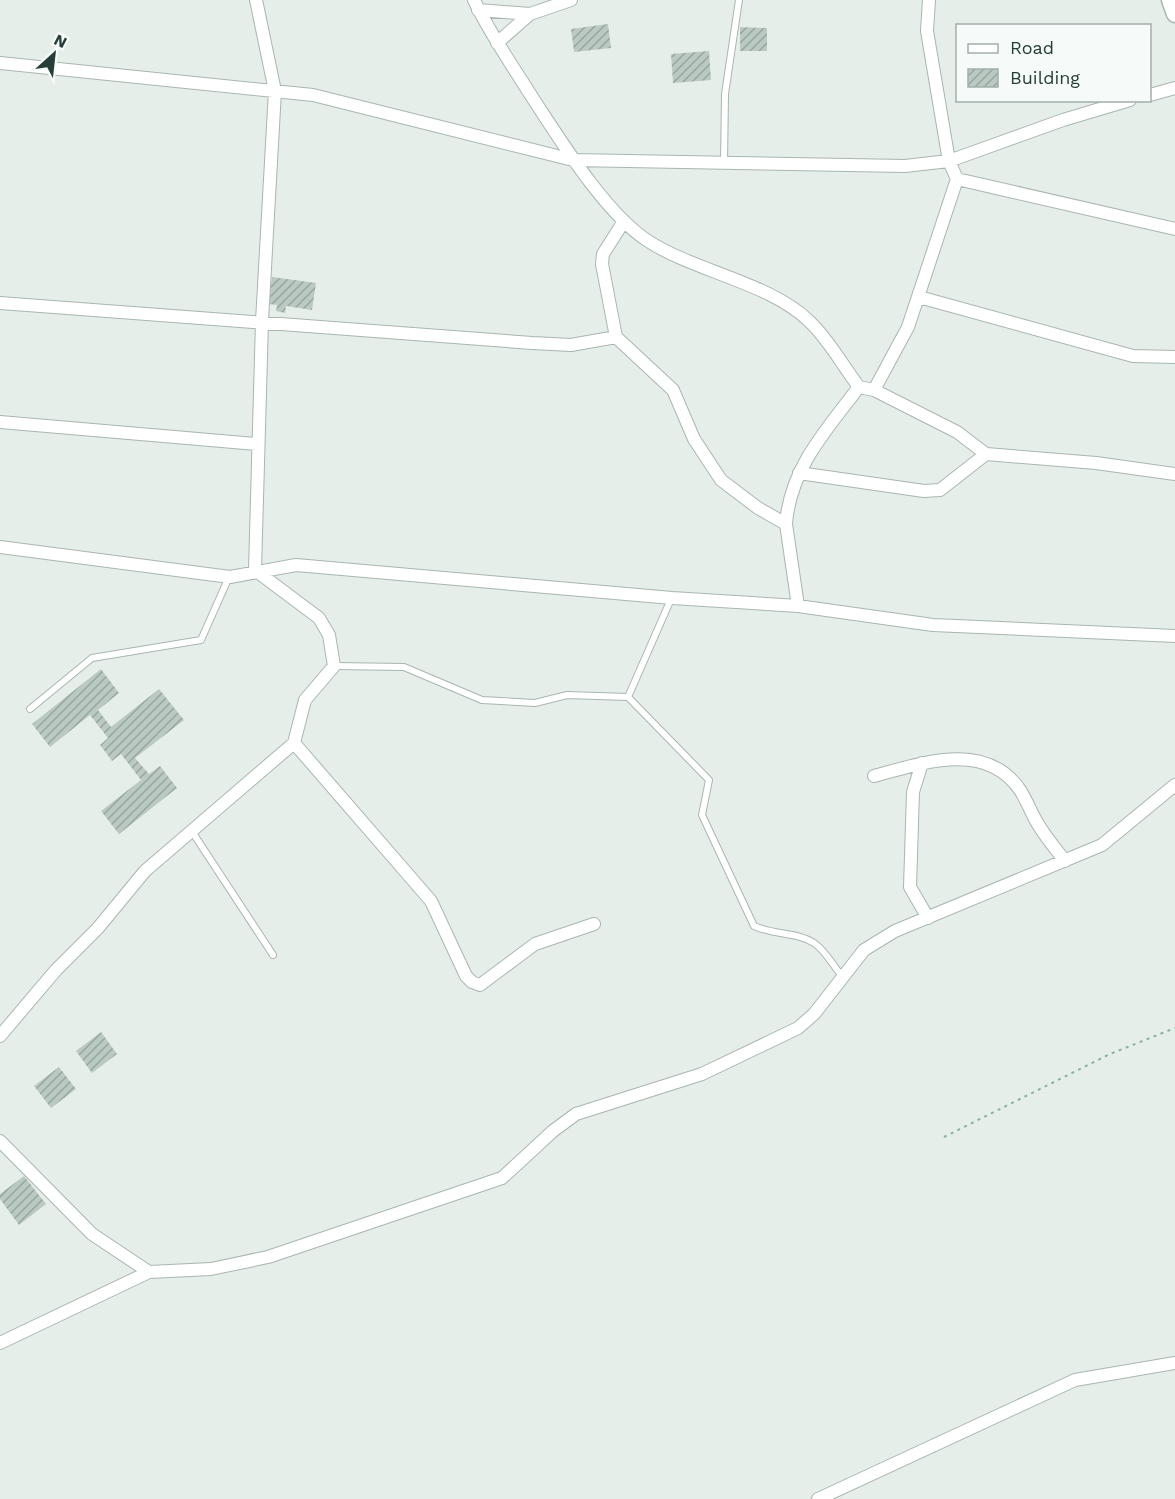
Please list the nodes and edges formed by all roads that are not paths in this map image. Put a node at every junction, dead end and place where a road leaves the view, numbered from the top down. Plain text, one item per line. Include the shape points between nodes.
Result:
1 (256, 0) edge
2 (571, 0) edge
3 (739, 0) edge
4 (929, 0) edge
5 (1170, 0) edge
6 (476, 5) edge
7 (530, 14) junction
8 (1175, 14) edge
9 (497, 43) junction
10 (0, 63) edge
11 (1175, 88) edge
12 (275, 91) junction
13 (1151, 94) edge
14 (1123, 102) edge
15 (573, 160) junction
16 (949, 161) junction
17 (724, 164) junction
18 (957, 179) junction
19 (624, 221) junction
20 (1175, 229) edge
21 (920, 297) junction
22 (0, 303) edge
23 (262, 321) junction
24 (616, 337) junction
25 (1175, 357) edge
26 (859, 387) junction
27 (874, 390) junction
28 (0, 422) edge
29 (257, 444) junction
30 (986, 454) junction
31 (799, 472) junction
32 (1175, 474) edge
33 (786, 524) junction
34 (0, 548) edge
35 (255, 570) junction
36 (230, 577) junction
37 (672, 598) junction
38 (798, 606) junction
39 (1175, 636) edge
40 (333, 666) junction
41 (628, 697) junction
42 (30, 709) dead end
43 (294, 743) junction
44 (922, 763) junction
45 (874, 776) dead end
46 (1175, 784) edge
47 (190, 830) junction
48 (1065, 861) junction
49 (928, 918) junction
50 (594, 924) dead end
51 (273, 955) dead end
52 (842, 976) junction
53 (0, 1036) edge
54 (0, 1141) edge
55 (149, 1272) junction
56 (0, 1343) edge
57 (1175, 1363) edge
58 (818, 1499) edge

1 - 12 street
2 - 7 street
3 - 17 lane via 725,94
4 - 16 street via 927,31
5 - 8 street
6 - 7 street
6 - 9 street
7 - 9 street
9 - 15 street
10 - 12 street
11 - 13 street
12 - 15 street via 313,95
12 - 23 street
14 - 16 street
15 - 17 street
15 - 19 street
16 - 17 street via 905,166
16 - 18 street
18 - 20 street
18 - 21 street
19 - 24 street via 603,254 602,264
19 - 26 street via 674,256 794,308 811,322
21 - 25 street via 1133,356
21 - 27 street
22 - 23 street
23 - 24 street via 571,345
23 - 29 street
24 - 33 street via 673,390 694,439 721,480
26 - 27 street
26 - 31 street
27 - 30 street via 957,432
28 - 29 street
29 - 35 street
30 - 31 street via 940,490 924,491
30 - 32 street
31 - 33 street
33 - 38 street
34 - 36 street
35 - 36 street
35 - 37 street via 296,565
35 - 40 street via 319,618 329,635
36 - 42 lane via 201,640 92,658
37 - 38 street
37 - 41 lane
38 - 39 street via 933,625
40 - 41 lane via 404,667 482,700 535,703 567,695
40 - 43 street via 305,700
41 - 52 lane via 710,780 702,815 754,926 815,944
43 - 47 street
43 - 50 street via 431,901 472,982 480,985 535,944
44 - 45 street
44 - 48 street via 967,758 1006,775 1020,790 1036,821
44 - 49 street via 913,792 910,887
46 - 48 street via 1102,845
47 - 51 lane
47 - 53 street via 145,871
48 - 49 street
49 - 52 street via 895,931 864,950
52 - 55 street via 814,1014 798,1028 702,1074 576,1114 502,1178 267,1257 211,1269
54 - 55 street via 92,1234
55 - 56 street
57 - 58 street via 1075,1380

